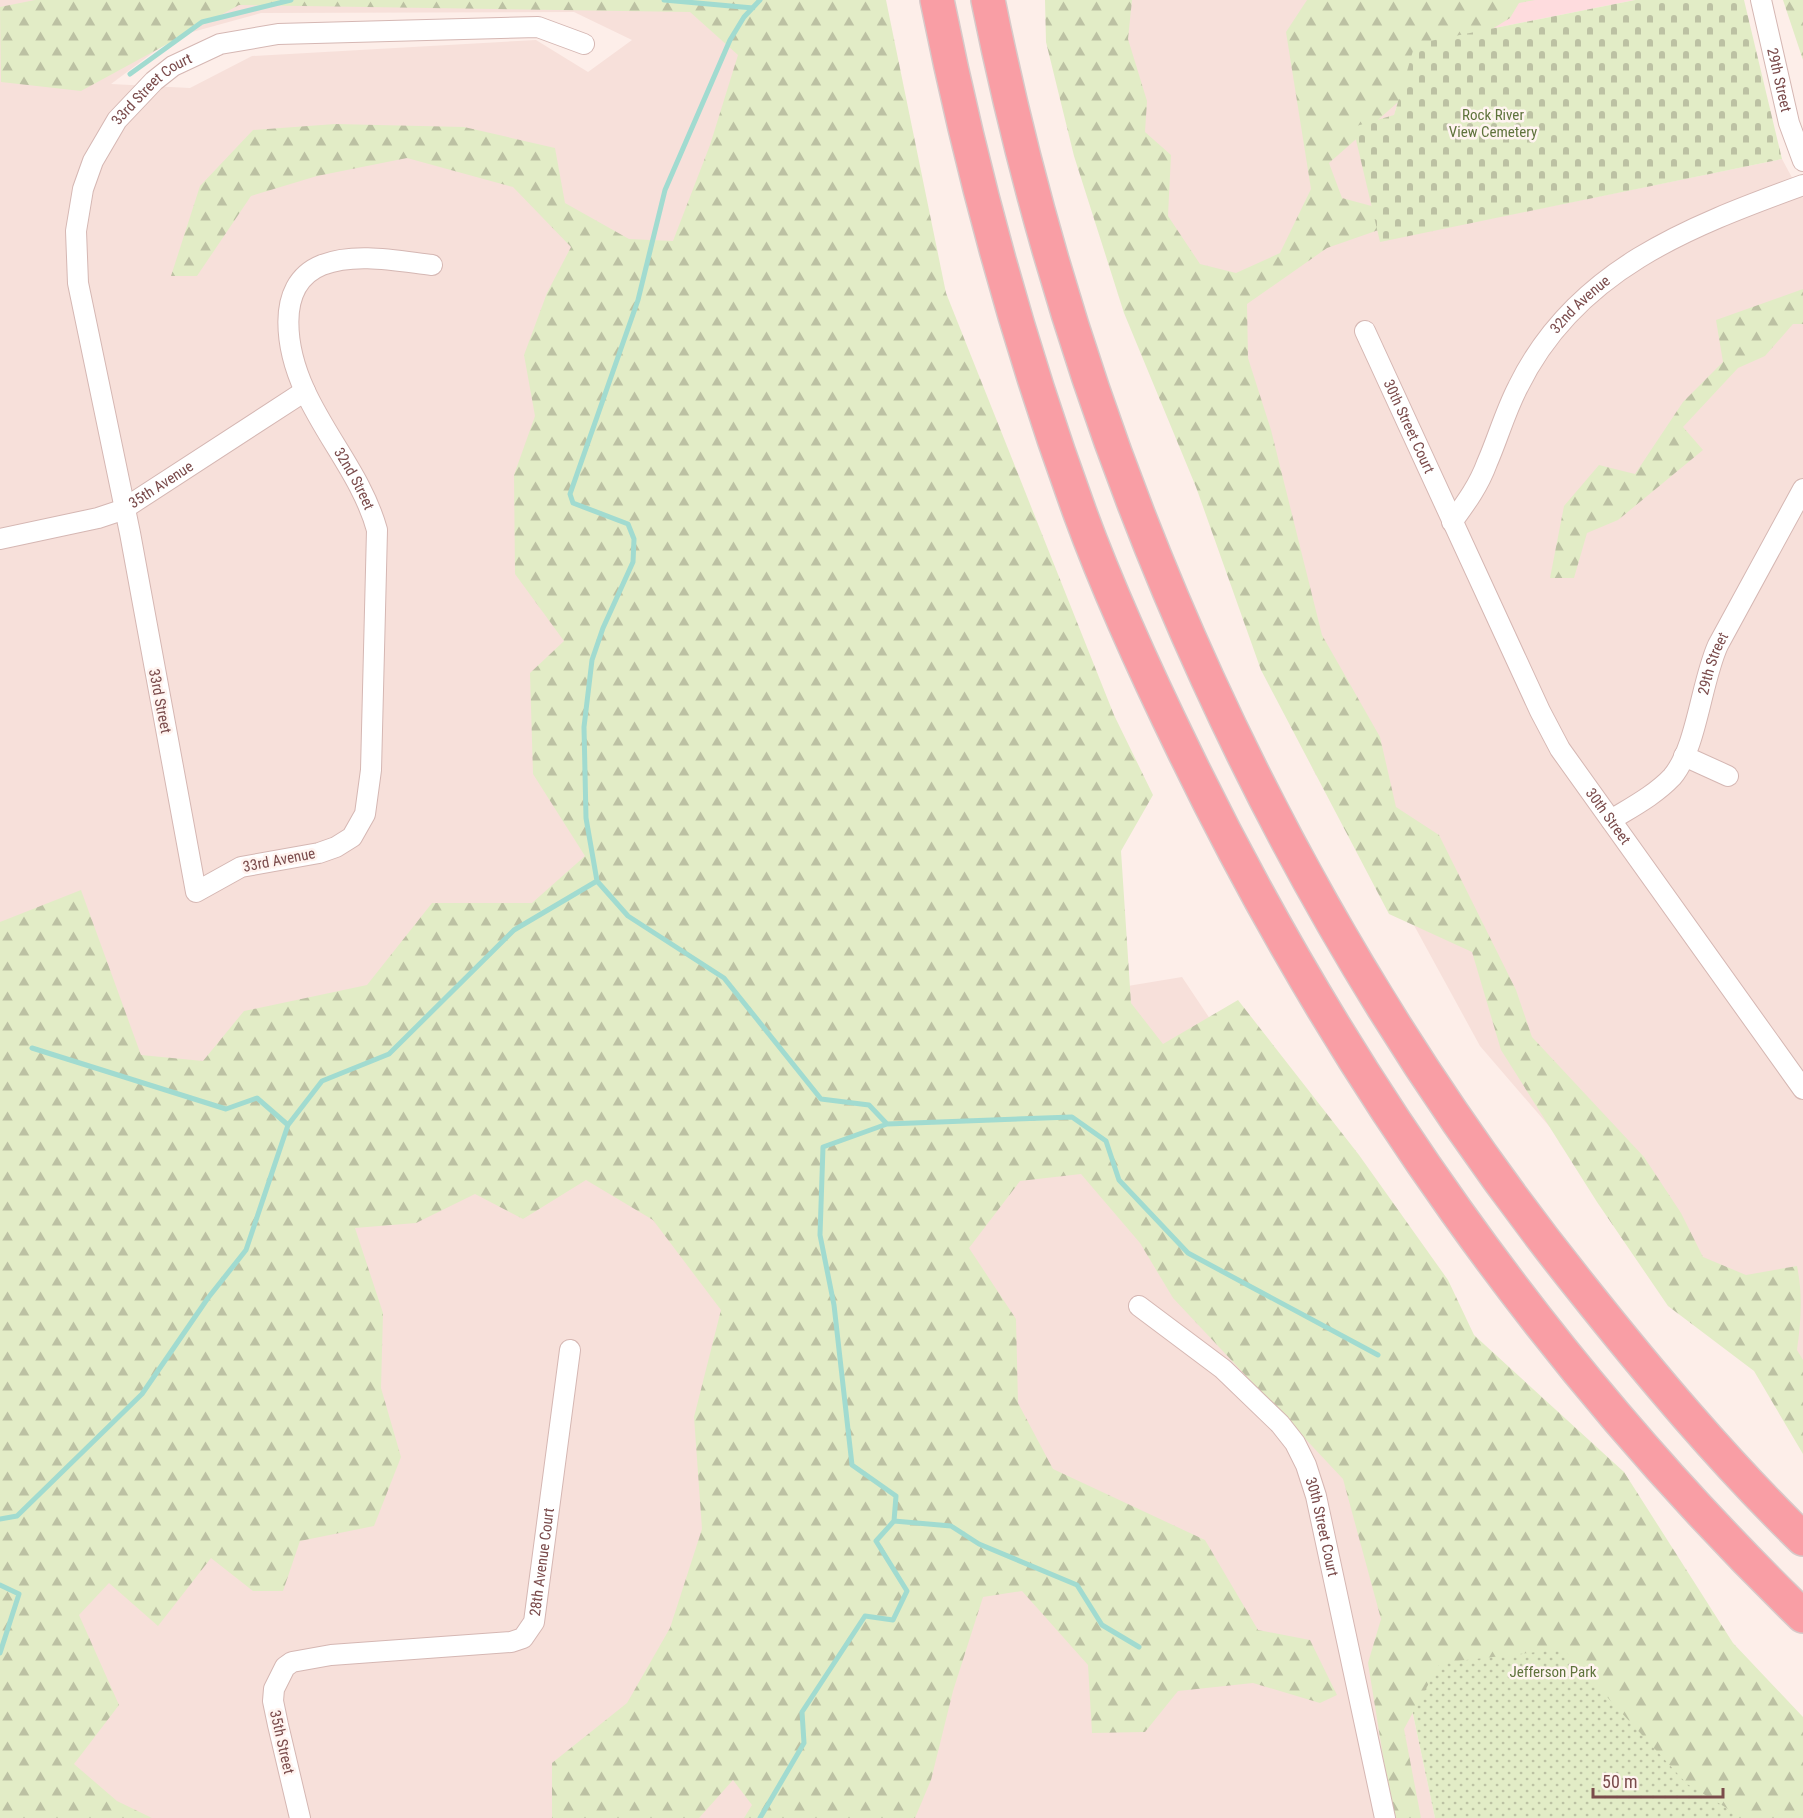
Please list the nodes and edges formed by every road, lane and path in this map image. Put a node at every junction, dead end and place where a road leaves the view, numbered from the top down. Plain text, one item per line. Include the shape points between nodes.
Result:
1 (937, 0) edge
2 (988, 0) edge
3 (1761, 0) edge
4 (584, 44) dead end
5 (1796, 122) edge
6 (1803, 160) edge
7 (1803, 185) edge
8 (432, 265) dead end
9 (1365, 331) dead end
10 (305, 391) junction
11 (1803, 489) edge
12 (124, 509) junction
13 (1452, 522) junction
14 (0, 539) edge
15 (1684, 756) junction
16 (1728, 776) dead end
17 (1611, 820) junction
18 (359, 826) joint
19 (196, 892) joint
20 (1803, 1089) edge
21 (1139, 1306) dead end
22 (570, 1350) dead end
23 (1803, 1539) edge
24 (1803, 1616) edge
25 (285, 1667) joint
26 (300, 1818) edge
27 (1385, 1818) edge

1 - 24 highway via 988,223 1029,365 1080,515 1155,692 1255,892 1351,1056 1476,1240 1614,1414
2 - 23 highway via 1030,182 1104,426 1160,574 1270,809 1362,973 1420,1066 1523,1213 1642,1363
3 - 5 street, 29th Street
4 - 12 street, 33rd Street Court via 538,27 309,32 252,37 220,44 173,66 134,101 93,161 83,189 76,231 78,283
5 - 6 street, 29th Street
7 - 13 street, 32nd Avenue via 1662,244 1626,264 1581,301 1535,356 1517,388 1487,464
8 - 10 street, 32nd Street via 356,259 321,266 305,276 297,287 287,322
9 - 13 street, 30th Street Court
10 - 12 street, 35th Avenue
10 - 18 street, 32nd Street via 364,494 376,530 372,770 369,800
11 - 15 street, 29th Street via 1709,665
12 - 14 street, 35th Avenue
12 - 19 street, 33rd Street
13 - 17 street, 30th Street via 1560,749
15 - 16 street
15 - 17 street, 29th Street via 1660,787
17 - 20 street, 30th Street
18 - 19 street, 33rd Avenue via 352,837 336,847 241,867
21 - 27 street, 30th Street Court via 1223,1369 1280,1424 1306,1465
22 - 25 street, 28th Avenue Court via 537,1608 534,1622 523,1638 492,1645 315,1656
25 - 26 street, 35th Street via 277,1680 273,1701

